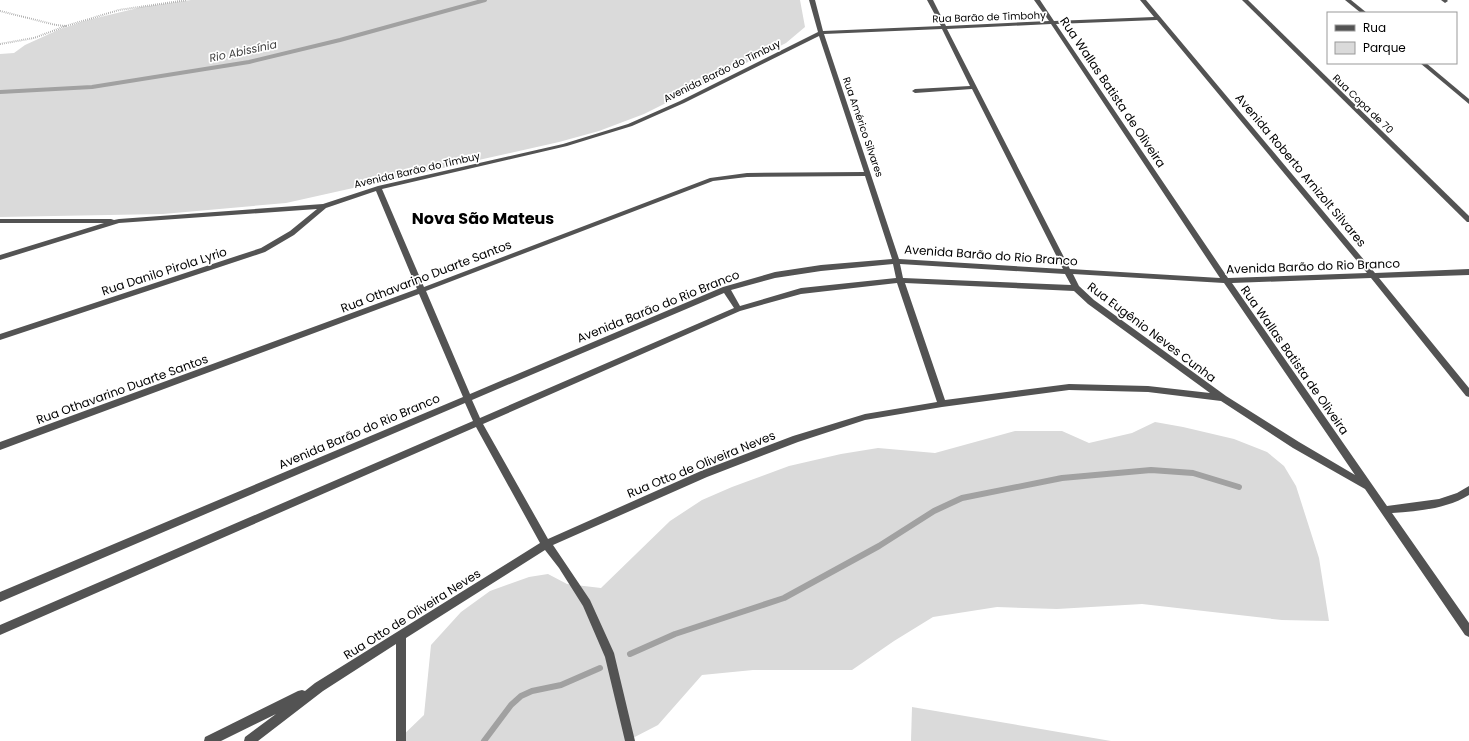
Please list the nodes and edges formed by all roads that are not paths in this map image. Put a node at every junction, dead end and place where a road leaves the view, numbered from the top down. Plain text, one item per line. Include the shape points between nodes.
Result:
1 (812, 0) edge
2 (930, 0) edge
3 (1037, 0) edge
4 (1143, 0) edge
5 (1245, 0) edge
6 (1348, 0) edge
7 (1363, 12) edge
8 (1159, 18) junction
9 (1053, 24) junction
10 (944, 28) junction
11 (821, 33) junction
12 (1424, 64) edge
13 (974, 87) junction
14 (915, 91) dead end
15 (1469, 102) edge
16 (868, 174) junction
17 (378, 188) junction
18 (324, 206) junction
19 (1469, 220) edge
20 (0, 221) edge
21 (120, 221) junction
22 (0, 258) edge
23 (896, 261) junction
24 (1066, 271) junction
25 (1469, 272) edge
26 (1374, 276) junction
27 (900, 280) junction
28 (1226, 281) junction
29 (1076, 288) junction
30 (726, 289) junction
31 (422, 290) junction
32 (738, 309) junction
33 (0, 337) edge
34 (1469, 394) edge
35 (468, 398) junction
36 (1223, 398) junction
37 (942, 404) junction
38 (478, 423) junction
39 (0, 446) edge
40 (1368, 486) junction
41 (1469, 490) edge
42 (1385, 510) junction
43 (546, 544) junction
44 (0, 597) edge
45 (0, 630) edge
46 (1469, 632) edge
47 (401, 635) junction
48 (319, 687) junction
49 (209, 741) edge
50 (249, 741) edge
51 (401, 741) edge
52 (630, 741) edge

1 - 11 street, Rua Américo Silvares
2 - 10 street, Rua Eugênio Neves Cunha
3 - 9 street, Rua Wallas Batista de Oliveira
4 - 8 street, Avenida Roberto Arnizolt Silvares
5 - 19 street, Rua Copa de 70
6 - 7 street
8 - 9 street, Rua Barão de Timbohy
8 - 26 street, Avenida Roberto Arnizolt Silvares
9 - 10 street, Rua Barão de Timbohy
9 - 28 street, Rua Wallas Batista de Oliveira
10 - 11 street, Rua Barão de Timbohy
10 - 13 street, Rua Eugênio Neves Cunha
11 - 16 street, Rua Américo Silvares
11 - 17 street, Avenida Barão do Timbuy via 630,125 565,145
12 - 15 street
13 - 14 street
13 - 24 street, Rua Eugênio Neves Cunha
16 - 23 street, Rua Américo Silvares
16 - 31 street, Rua Othavarino Duarte Santos via 747,175 712,179
17 - 18 street, Avenida Barão do Timbuy
17 - 31 street
18 - 21 street, Avenida Barão do Timbuy
18 - 33 street, Rua Danilo Pirola Lyrio via 292,233 263,250
20 - 21 street
21 - 22 street, Avenida Barão do Timbuy
23 - 24 street, Avenida Barão do Rio Branco
23 - 27 street, Rua Américo Silvares
23 - 30 street, Avenida Barão do Rio Branco via 821,268 775,276
24 - 28 street, Avenida Barão do Rio Branco
24 - 29 street, Rua Eugênio Neves Cunha
25 - 26 street, Avenida Barão do Rio Branco
26 - 28 street, Avenida Barão do Rio Branco
26 - 34 street, Avenida Roberto Arnizolt Silvares
27 - 29 street
27 - 32 street via 801,291
27 - 37 street, Rua Américo Silvares
28 - 40 street, Rua Wallas Batista de Oliveira
29 - 36 street, Rua Eugênio Neves Cunha via 1091,302
30 - 32 street
30 - 35 street, Avenida Barão do Rio Branco
31 - 35 street
31 - 39 street, Rua Othavarino Duarte Santos
32 - 38 street
35 - 38 street
35 - 44 street, Avenida Barão do Rio Branco
36 - 37 street, Rua Otto de Oliveira Neves via 1148,389 1069,387
36 - 40 street, Rua Eugênio Neves Cunha via 1296,445
37 - 43 street, Rua Otto de Oliveira Neves via 865,417 796,439 704,474
38 - 43 street
38 - 45 street
40 - 42 street, Rua Wallas Batista de Oliveira
41 - 42 street via 1463,495 1431,505
42 - 46 street, Rua Wallas Batista de Oliveira
43 - 47 street, Rua Otto de Oliveira Neves
43 - 52 street via 587,603 610,657
47 - 48 street, Rua Otto de Oliveira Neves
47 - 51 street
48 - 49 street
48 - 50 street, Rua Otto de Oliveira Neves

